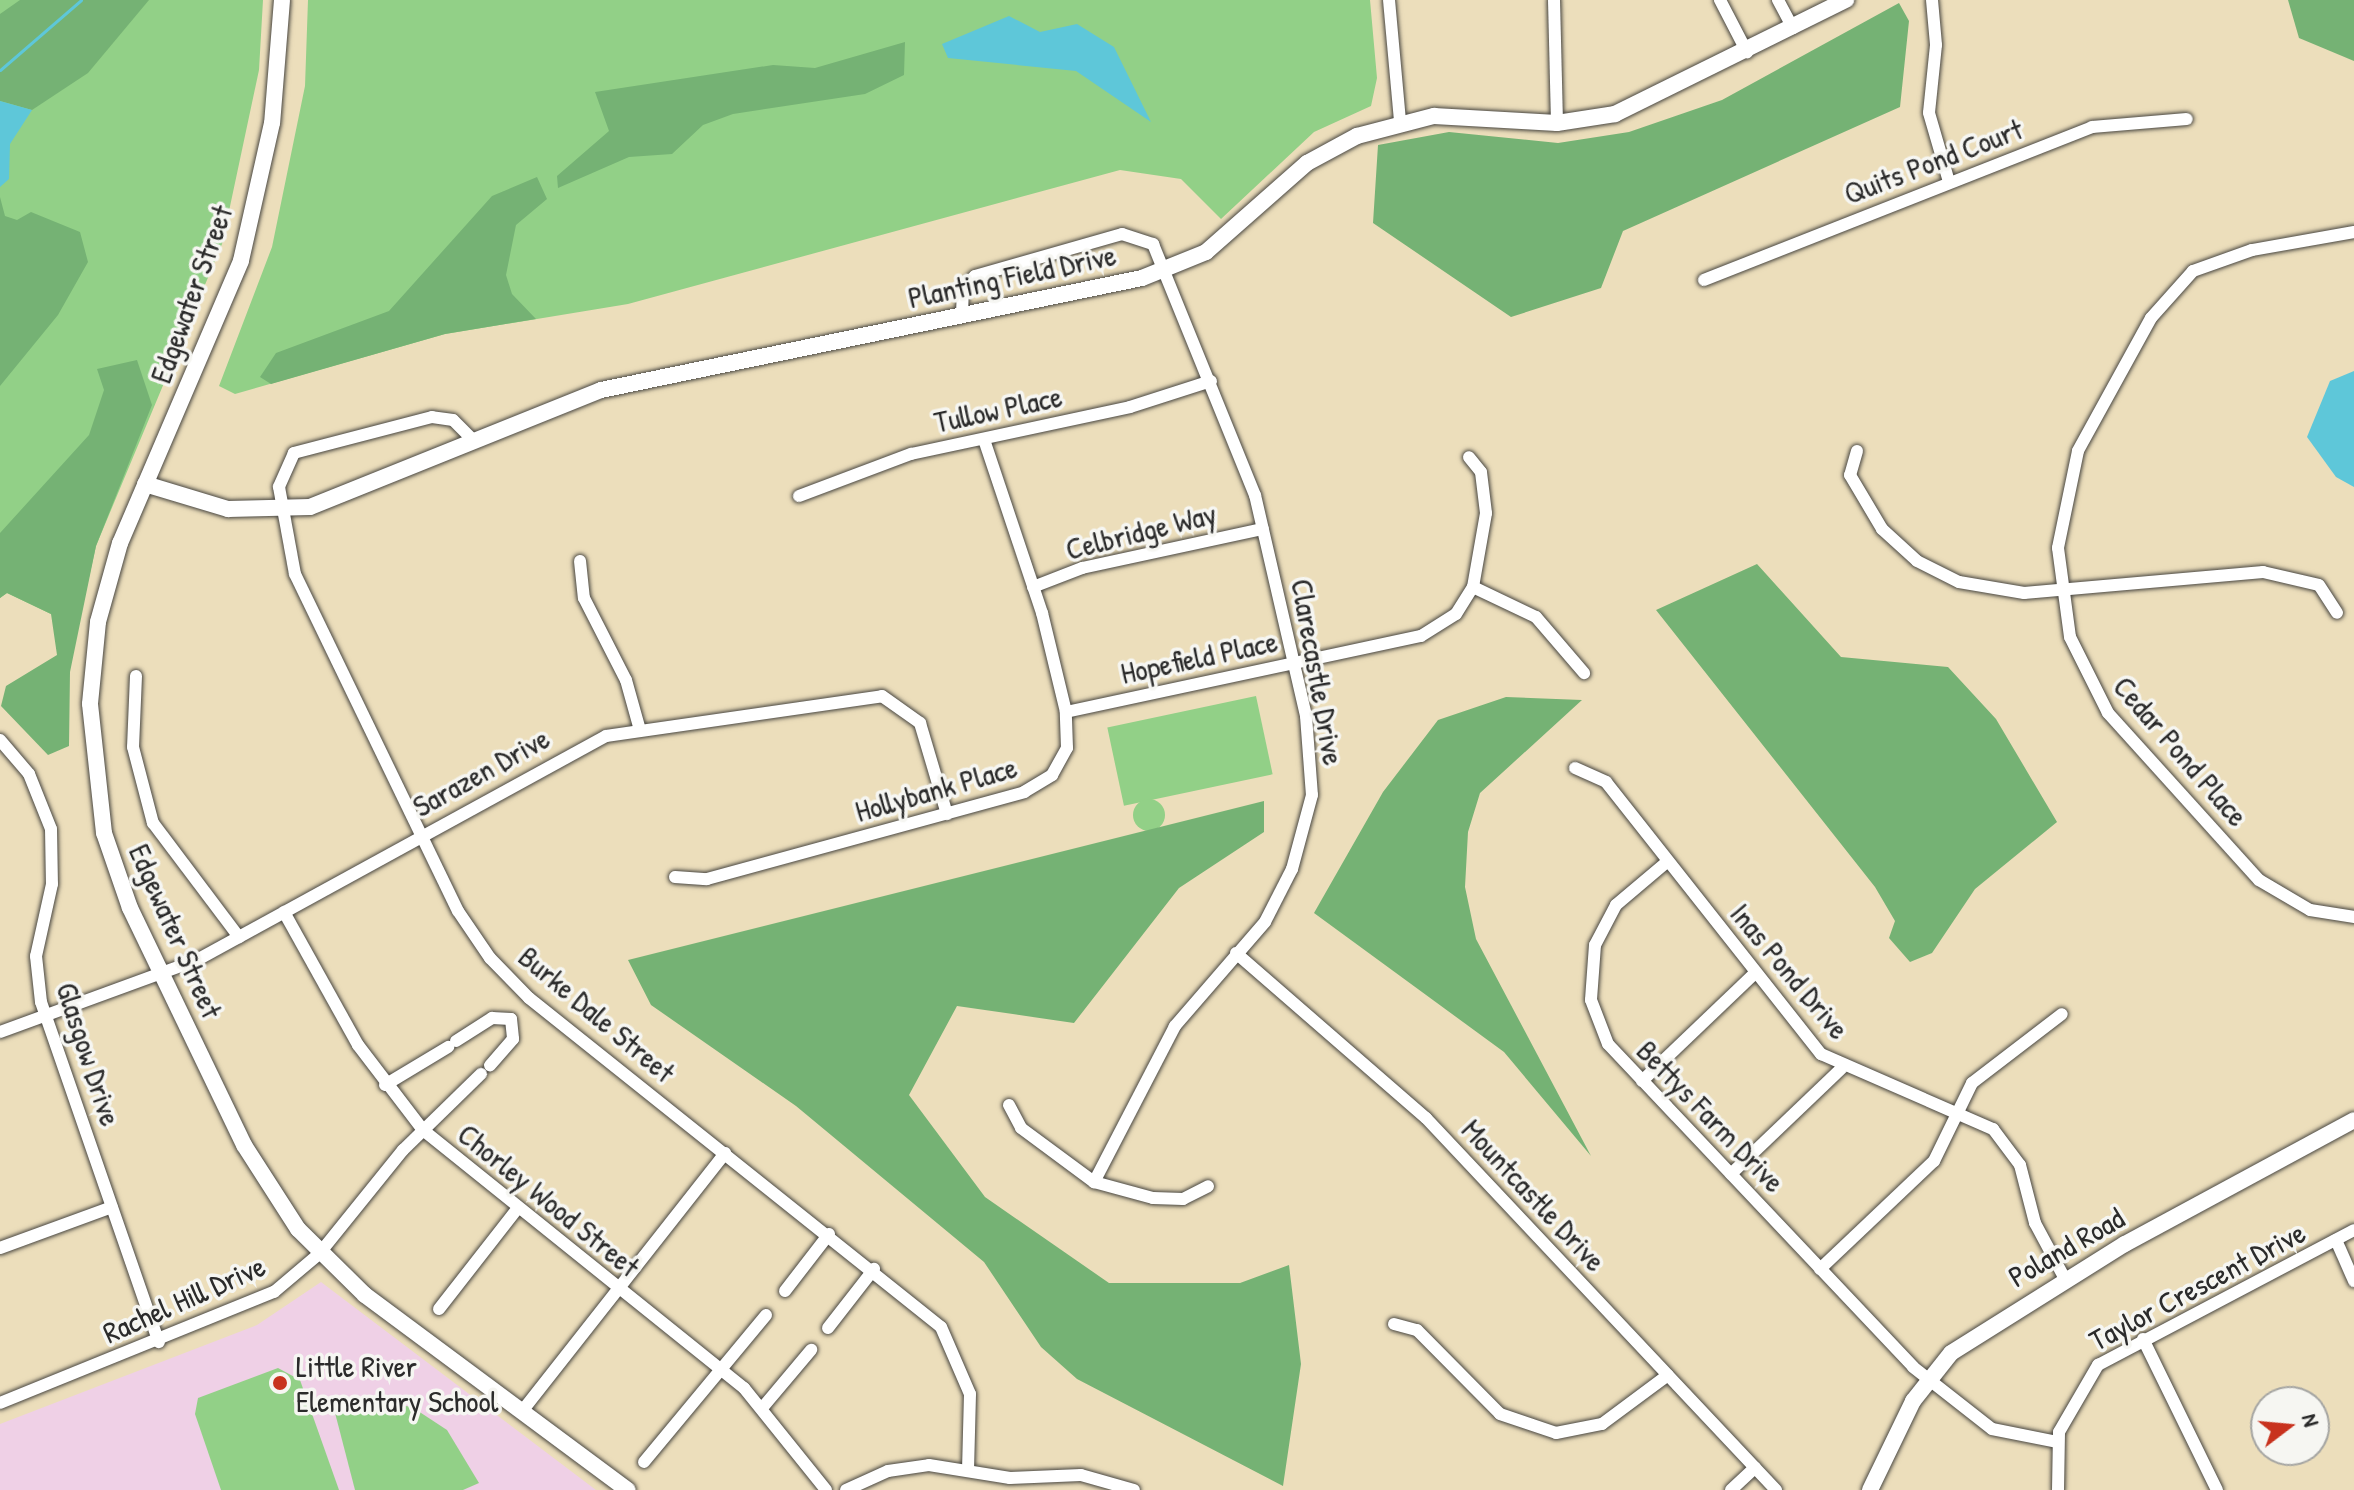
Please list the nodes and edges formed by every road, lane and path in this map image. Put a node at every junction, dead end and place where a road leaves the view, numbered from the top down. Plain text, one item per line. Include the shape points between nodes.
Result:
1 (282, 0) edge
2 (1389, 0) edge
3 (1554, 0) edge
4 (1720, 0) edge
5 (1778, 0) edge
6 (1846, 0) edge
7 (1932, 0) edge
8 (1793, 28) junction
9 (1747, 52) junction
10 (2187, 119) dead end
11 (1400, 122) junction
12 (1557, 123) junction
13 (1949, 182) junction
14 (2354, 232) edge
15 (1168, 270) junction
16 (1704, 280) dead end
17 (962, 315) junction
18 (1211, 381) junction
19 (984, 440) junction
20 (475, 442) junction
21 (1857, 451) dead end
22 (1469, 457) dead end
23 (145, 484) junction
24 (799, 496) dead end
25 (281, 510) junction
26 (1263, 529) junction
27 (580, 561) dead end
28 (1033, 587) junction
29 (1473, 587) junction
30 (2059, 589) junction
31 (2337, 613) dead end
32 (1293, 663) junction
33 (1584, 673) dead end
34 (136, 676) dead end
35 (1066, 712) junction
36 (640, 730) junction
37 (0, 740) edge
38 (1575, 768) dead end
39 (947, 814) junction
40 (421, 835) junction
41 (1668, 861) junction
42 (675, 877) dead end
43 (284, 912) junction
44 (2354, 917) edge
45 (239, 937) junction
46 (1236, 953) junction
47 (1755, 973) junction
48 (163, 975) junction
49 (529, 998) junction
50 (2062, 1014) dead end
51 (46, 1016) junction
52 (511, 1019) junction
53 (0, 1032) edge
54 (1842, 1068) junction
55 (1642, 1081) junction
56 (385, 1085) junction
57 (1009, 1105) dead end
58 (1960, 1110) junction
59 (2354, 1120) edge
60 (423, 1130) junction
61 (725, 1153) junction
62 (1731, 1174) junction
63 (1094, 1182) junction
64 (1208, 1186) dead end
65 (112, 1207) junction
66 (517, 1209) junction
67 (2354, 1230) edge
68 (829, 1234) junction
69 (2336, 1240) junction
70 (0, 1248) edge
71 (319, 1254) junction
72 (874, 1269) junction
73 (1820, 1269) junction
74 (2065, 1279) junction
75 (2354, 1281) edge
76 (618, 1289) junction
77 (785, 1291) dead end
78 (439, 1309) dead end
79 (766, 1315) dead end
80 (1394, 1324) dead end
81 (828, 1328) dead end
82 (2143, 1339) junction
83 (159, 1342) junction
84 (811, 1350) dead end
85 (722, 1371) junction
86 (1668, 1375) junction
87 (1928, 1379) junction
88 (0, 1403) edge
89 (763, 1407) junction
90 (523, 1410) junction
91 (2057, 1442) junction
92 (644, 1462) dead end
93 (1755, 1468) junction
94 (968, 1470) junction
95 (1009, 1484) edge
96 (628, 1490) edge
97 (826, 1490) edge
98 (846, 1490) edge
99 (1134, 1490) edge
100 (1731, 1490) edge
101 (1776, 1490) edge
102 (1870, 1490) edge
103 (2058, 1490) edge
104 (2217, 1490) edge

1 - 23 street, Edgewater Street via 273,121 241,261
2 - 11 street
3 - 12 street
4 - 9 street
5 - 8 street
6 - 8 street, Planting Field Drive
7 - 13 street via 1937,29 1929,113
8 - 9 street, Planting Field Drive
9 - 12 street, Planting Field Drive via 1637,107
10 - 13 street, Quits Pond Court via 2099,124
11 - 12 street, Planting Field Drive via 1457,115
11 - 15 street, Planting Field Drive via 1307,163 1227,237
13 - 16 street, Quits Pond Court
14 - 30 street, Cedar Pond Place via 2252,250 2193,271 2151,318 2078,451 2060,521
15 - 17 street, Planting Field Drive
15 - 17 street, Clarecastle Drive via 1153,244 1117,235 975,276 963,288
15 - 18 street, Clarecastle Drive
17 - 20 street, Planting Field Drive via 601,390
18 - 19 street, Tullow Place
18 - 26 street, Clarecastle Drive
19 - 24 street, Tullow Place via 911,454
19 - 28 street, Hollybank Place
20 - 25 street, Planting Field Drive via 349,496
20 - 25 street, Burke Dale Street via 453,420 432,417 304,447 282,470
21 - 30 street via 1850,475 1858,493 1882,529 1917,561 1981,588
22 - 29 street, Hopefield Place via 1481,472 1486,513
23 - 25 street, Planting Field Drive via 201,504
23 - 48 street, Edgewater Street via 98,622 90,704 104,833
25 - 40 street, Burke Dale Street via 295,574
26 - 28 street, Celbridge Way via 1082,568
26 - 32 street, Clarecastle Drive
27 - 36 street via 584,598 626,680
28 - 35 street, Hollybank Place
29 - 32 street, Hopefield Place via 1456,614 1421,636
29 - 33 street via 1536,617
30 - 31 street via 2263,572 2319,585
30 - 44 street, Cedar Pond Place via 2079,662 2135,744 2275,892 2310,910
32 - 35 street, Hopefield Place
32 - 46 street, Clarecastle Drive via 1312,758 1306,832 1265,922
34 - 45 street via 133,747 148,809 175,860
35 - 39 street, Hollybank Place via 1064,758 1046,781
36 - 39 street, Sarazen Drive via 882,696 920,723
36 - 40 street, Sarazen Drive via 588,743
37 - 51 street, Glasgow Drive via 29,774 51,829 52,884 36,956
38 - 41 street, Inas Pond Drive via 1606,782
39 - 42 street, Hollybank Place via 707,879
40 - 43 street, Sarazen Drive
40 - 49 street, Burke Dale Street via 473,935
41 - 47 street, Inas Pond Drive
41 - 55 street, Bettys Farm Drive via 1611,911 1590,964 1601,1030
43 - 45 street, Sarazen Drive
43 - 56 street, Chorley Wood Street
45 - 48 street, Sarazen Drive
46 - 63 street, Clarecastle Drive via 1175,1026
46 - 86 street, Mountcastle Drive via 1426,1118
47 - 54 street, Inas Pond Drive via 1813,1046
47 - 55 street
48 - 51 street, Sarazen Drive
48 - 71 street, Edgewater Street via 256,1168
49 - 52 street
49 - 61 street, Burke Dale Street
50 - 58 street via 1972,1083
51 - 53 street, Sarazen Drive
51 - 65 street, Glasgow Drive
52 - 56 street via 492,1018
52 - 60 street, Rachel Hill Drive via 513,1039
54 - 58 street, Inas Pond Drive
54 - 62 street
55 - 62 street, Bettys Farm Drive
56 - 60 street, Chorley Wood Street
57 - 63 street via 1021,1128
58 - 73 street via 1934,1161
58 - 74 street, Inas Pond Drive via 1993,1129 2014,1156 2038,1232
59 - 74 street, Poland Road
60 - 66 street, Chorley Wood Street
60 - 71 street, Rachel Hill Drive
61 - 68 street, Burke Dale Street
61 - 76 street
62 - 73 street, Bettys Farm Drive
63 - 64 street via 1153,1198 1183,1199
65 - 70 street
65 - 83 street, Glasgow Drive
66 - 76 street, Chorley Wood Street
66 - 78 street
67 - 69 street, Taylor Crescent Drive
68 - 72 street, Burke Dale Street
68 - 77 street
69 - 75 street
69 - 82 street, Taylor Crescent Drive
71 - 83 street, Rachel Hill Drive via 257,1302
71 - 90 street, Edgewater Street
72 - 81 street
72 - 94 street, Burke Dale Street via 928,1312 961,1359 970,1394
73 - 87 street, Bettys Farm Drive
74 - 87 street, Poland Road via 1977,1333
76 - 85 street, Chorley Wood Street
76 - 90 street
79 - 85 street
80 - 86 street via 1417,1330 1500,1414 1556,1433 1602,1424
82 - 91 street, Taylor Crescent Drive via 2098,1365 2067,1408
82 - 104 street
83 - 88 street, Rachel Hill Drive
84 - 89 street
85 - 89 street, Chorley Wood Street
85 - 92 street
86 - 93 street, Mountcastle Drive
87 - 91 street, Bettys Farm Drive via 1992,1429
87 - 102 street, Poland Road
89 - 97 street, Chorley Wood Street
90 - 96 street, Edgewater Street
91 - 103 street, Taylor Crescent Drive
93 - 100 street
93 - 101 street, Mountcastle Drive
94 - 95 street
94 - 98 street via 908,1466
95 - 99 street via 1081,1475

